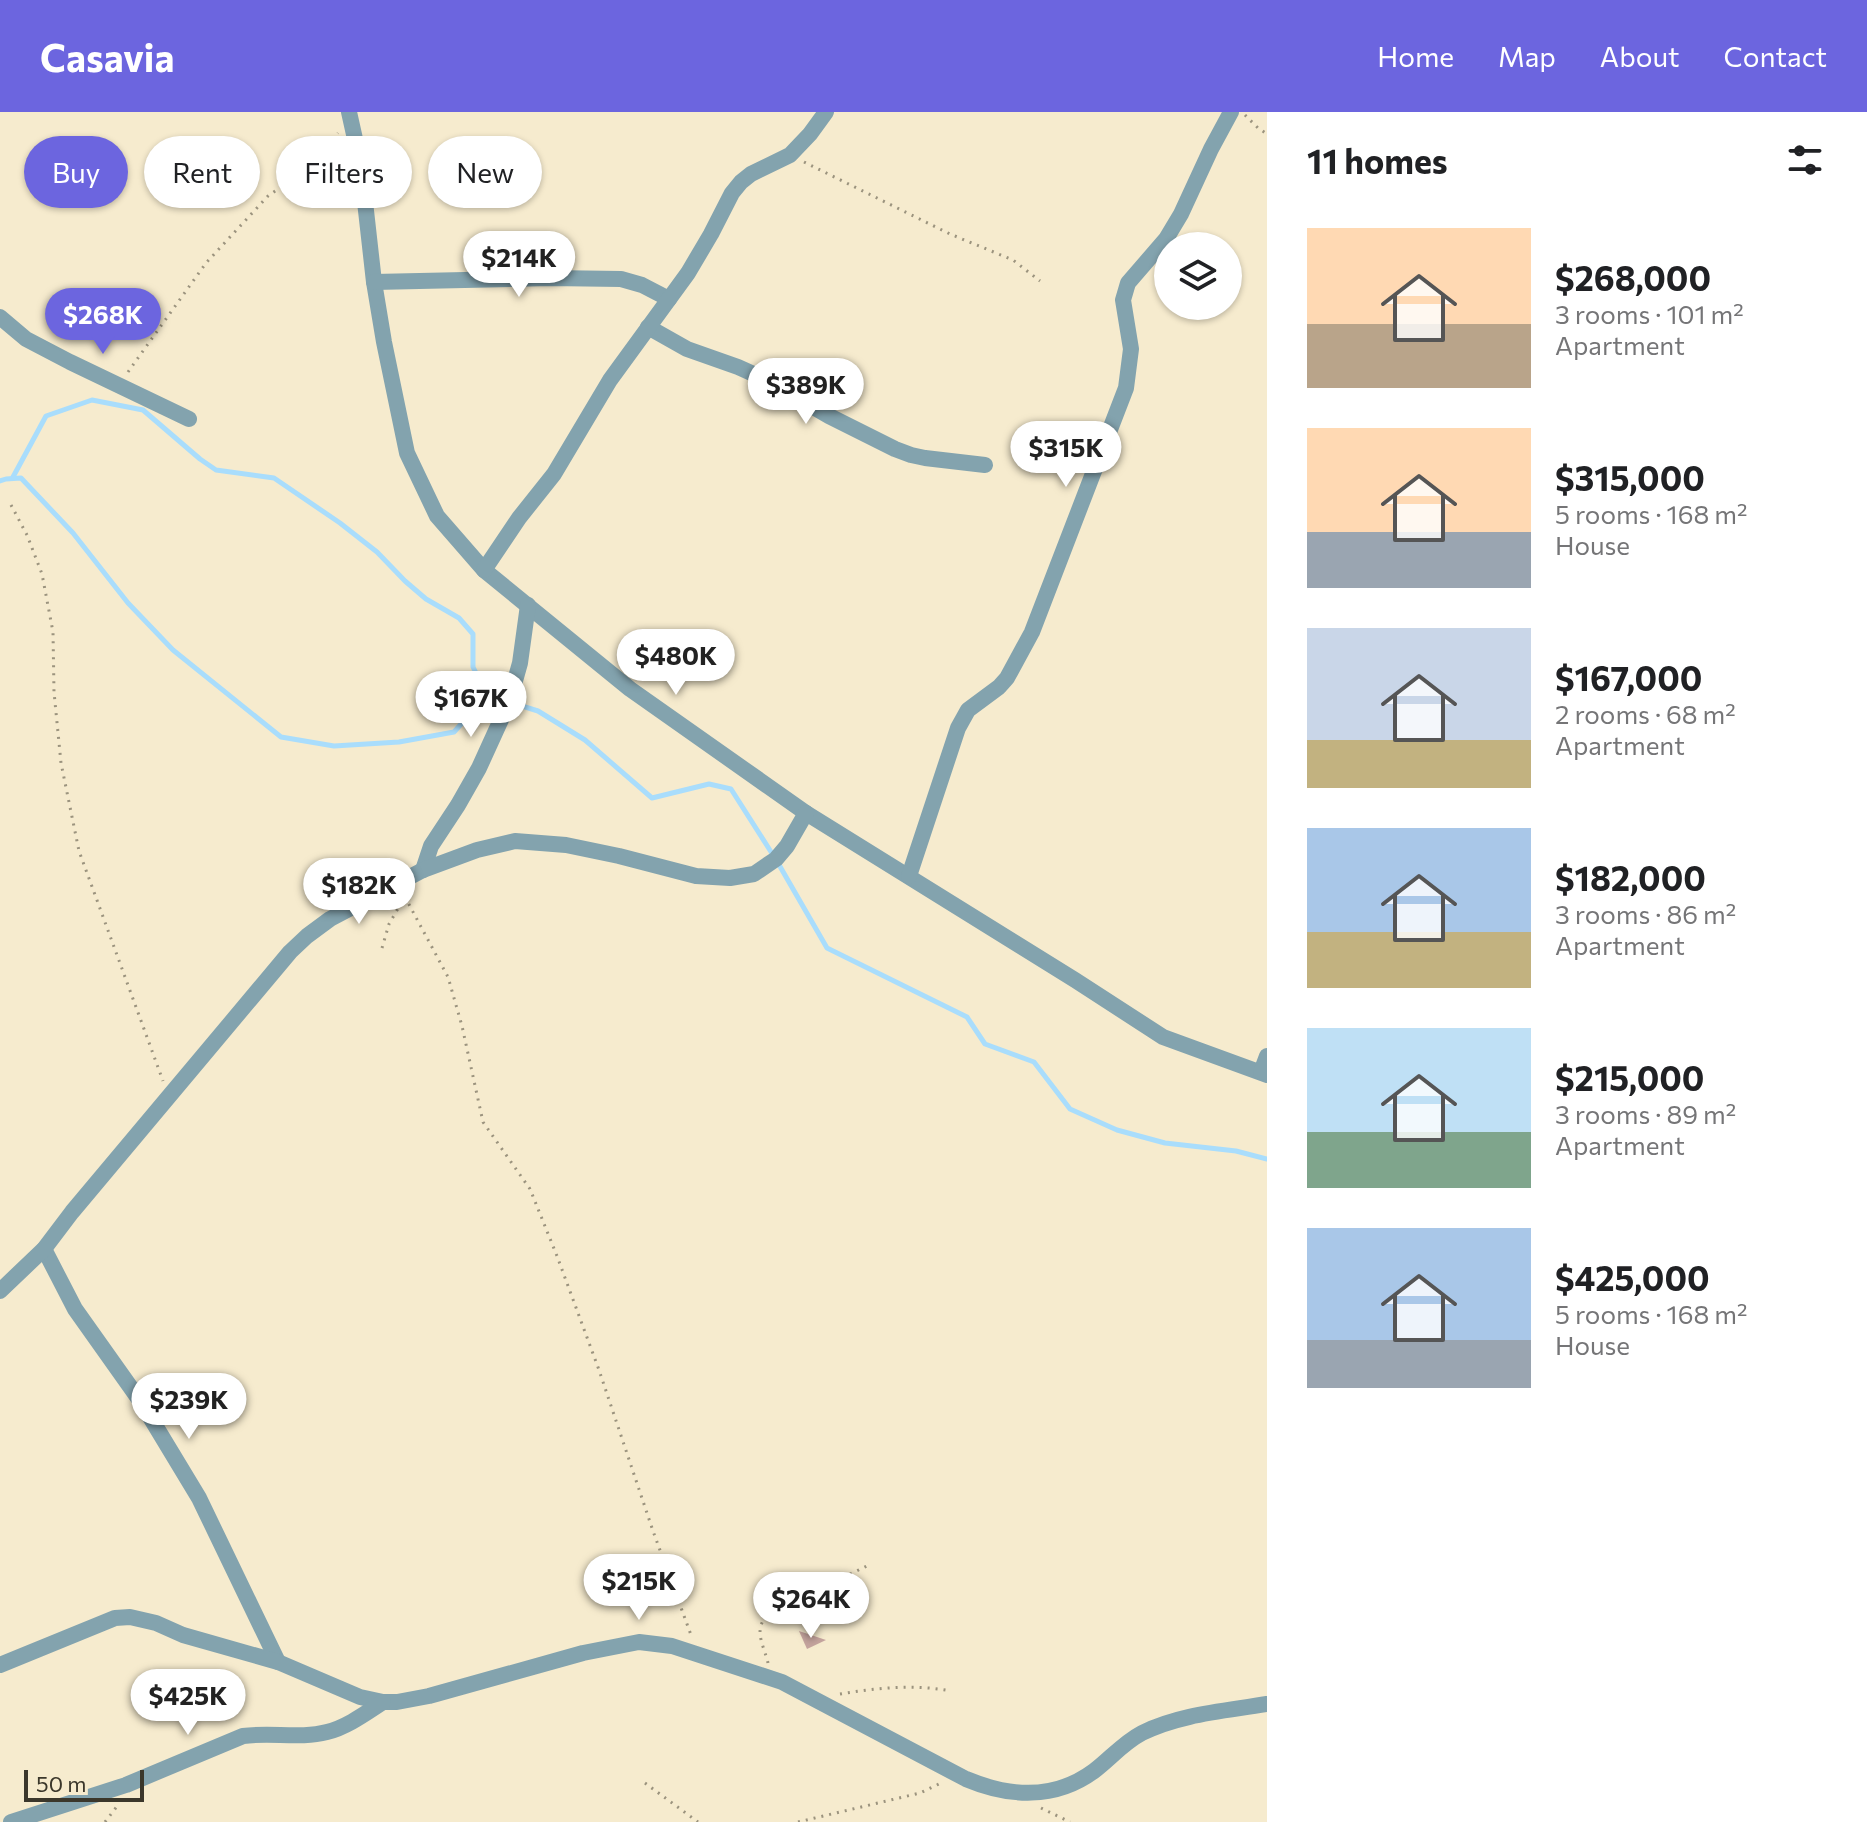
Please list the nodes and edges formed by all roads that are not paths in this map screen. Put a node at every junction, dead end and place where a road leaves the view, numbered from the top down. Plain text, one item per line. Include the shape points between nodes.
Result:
1 (826, 112) edge
2 (1231, 112) edge
3 (349, 114) edge
4 (374, 282) junction
5 (669, 299) junction
6 (0, 317) edge
7 (648, 327) junction
8 (189, 419) dead end
9 (985, 465) dead end
10 (484, 570) junction
11 (528, 605) junction
12 (806, 813) junction
13 (423, 870) junction
14 (909, 876) junction
15 (1265, 1068) edge
16 (44, 1249) junction
17 (0, 1291) edge
18 (278, 1662) junction
19 (0, 1665) edge
20 (383, 1702) junction
21 (1267, 1704) edge
22 (11, 1822) edge

1 - 5 street via 790,155 741,182
2 - 14 street via 1166,239 1128,283 1123,300 1131,349 1126,388 1032,632 1007,678 968,710 958,728
3 - 4 street via 361,166
4 - 5 street via 621,279
4 - 10 street via 407,453 437,516
5 - 7 street
6 - 8 street via 26,339
7 - 9 street via 687,349 767,380 895,449
7 - 10 street via 554,474
10 - 11 street
11 - 12 street via 630,689
11 - 13 street via 509,702
12 - 13 street via 776,859 754,874 730,878 696,876 566,845 515,841
12 - 14 street
13 - 16 street via 330,919 290,952
14 - 15 street via 1163,1037
16 - 17 street
16 - 18 street via 75,1309 191,1484
18 - 19 street via 122,1617
18 - 20 street
20 - 21 street via 429,1696 639,1642 672,1646 772,1678 958,1775 1018,1792 1054,1791 1077,1782 1143,1733 1184,1718
20 - 22 street via 328,1732 243,1736 126,1785

